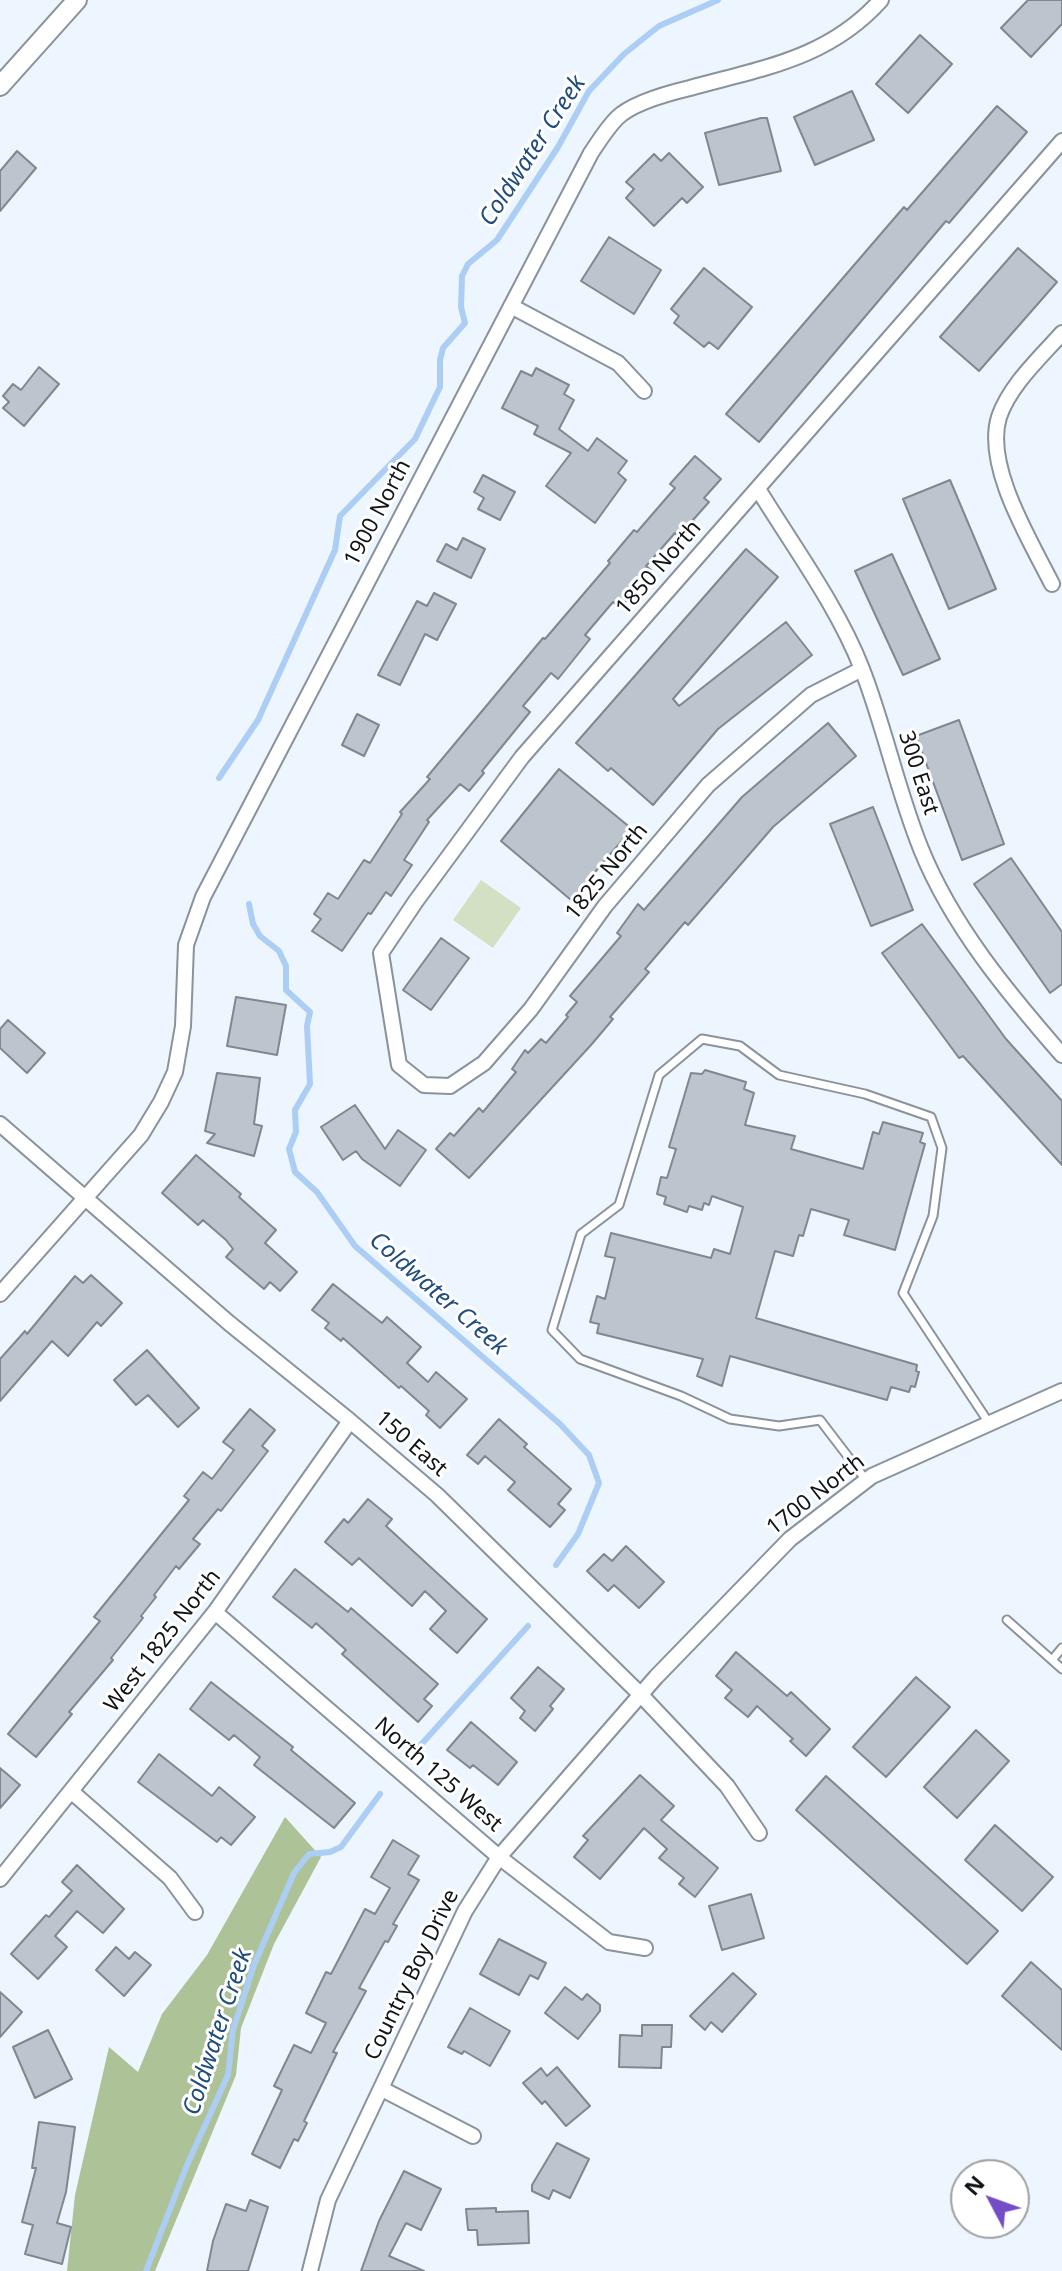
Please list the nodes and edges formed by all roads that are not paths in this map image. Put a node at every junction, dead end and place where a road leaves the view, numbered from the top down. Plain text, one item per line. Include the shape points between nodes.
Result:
1 (77, 0) edge
2 (881, 0) edge
3 (0, 86) edge
4 (1062, 141) edge
5 (511, 306) junction
6 (1062, 333) edge
7 (644, 391) dead end
8 (758, 489) junction
9 (1052, 584) dead end
10 (862, 669) junction
11 (1062, 1055) edge
12 (399, 1065) joint
13 (0, 1124) edge
14 (85, 1198) junction
15 (0, 1294) edge
16 (1062, 1391) edge
17 (350, 1421) junction
18 (989, 1423) junction
19 (866, 1480) junction
20 (215, 1612) junction
21 (1007, 1620) dead end
22 (1062, 1648) edge
23 (1052, 1660) junction
24 (1062, 1669) edge
25 (641, 1695) junction
26 (72, 1792) junction
27 (759, 1833) dead end
28 (499, 1857) junction
29 (0, 1879) edge
30 (195, 1912) dead end
31 (645, 1948) dead end
32 (382, 2089) junction
33 (473, 2136) dead end
34 (310, 2271) edge

1 - 3 street
2 - 5 street, 1900 North via 836,39 799,57 659,96 618,116 591,153
4 - 8 street, 1850 North
5 - 7 street via 618,363
5 - 14 street, 1900 North via 203,897 186,945 183,1026 175,1072 161,1102 141,1135
6 - 9 street via 1012,392 995,438 998,464
8 - 10 street, 300 East
8 - 12 street, 1850 North via 522,757 381,953
10 - 11 street, 300 East via 922,852 958,921
10 - 12 street, 1825 North via 811,695 708,785 605,906 531,1009 484,1063 450,1086 424,1085
13 - 14 street, 150 East
14 - 15 street, 1900 North
14 - 17 street, 150 East
16 - 18 street, 1700 North
17 - 20 street, West 1825 North
17 - 25 street, 150 East via 437,1495
18 - 19 street, 1700 North
18 - 19 lane via 903,1293 933,1216 942,1148 931,1117 865,1094 779,1075 740,1046 702,1039 659,1075 619,1205 581,1234 552,1330 580,1359 730,1419 779,1426 820,1420
19 - 25 street, 1700 North via 790,1539
20 - 26 street, West 1825 North
20 - 28 street, North 125 West
21 - 23 lane
22 - 23 lane
23 - 24 lane
25 - 27 street, 150 East via 727,1786
25 - 28 street, Country Boy Drive
26 - 29 street, West 1825 North
26 - 30 street via 170,1878
28 - 31 street, North 125 West via 609,1942
28 - 32 street, Country Boy Drive via 465,1911
32 - 33 street
32 - 34 street, Country Boy Drive via 328,2200

